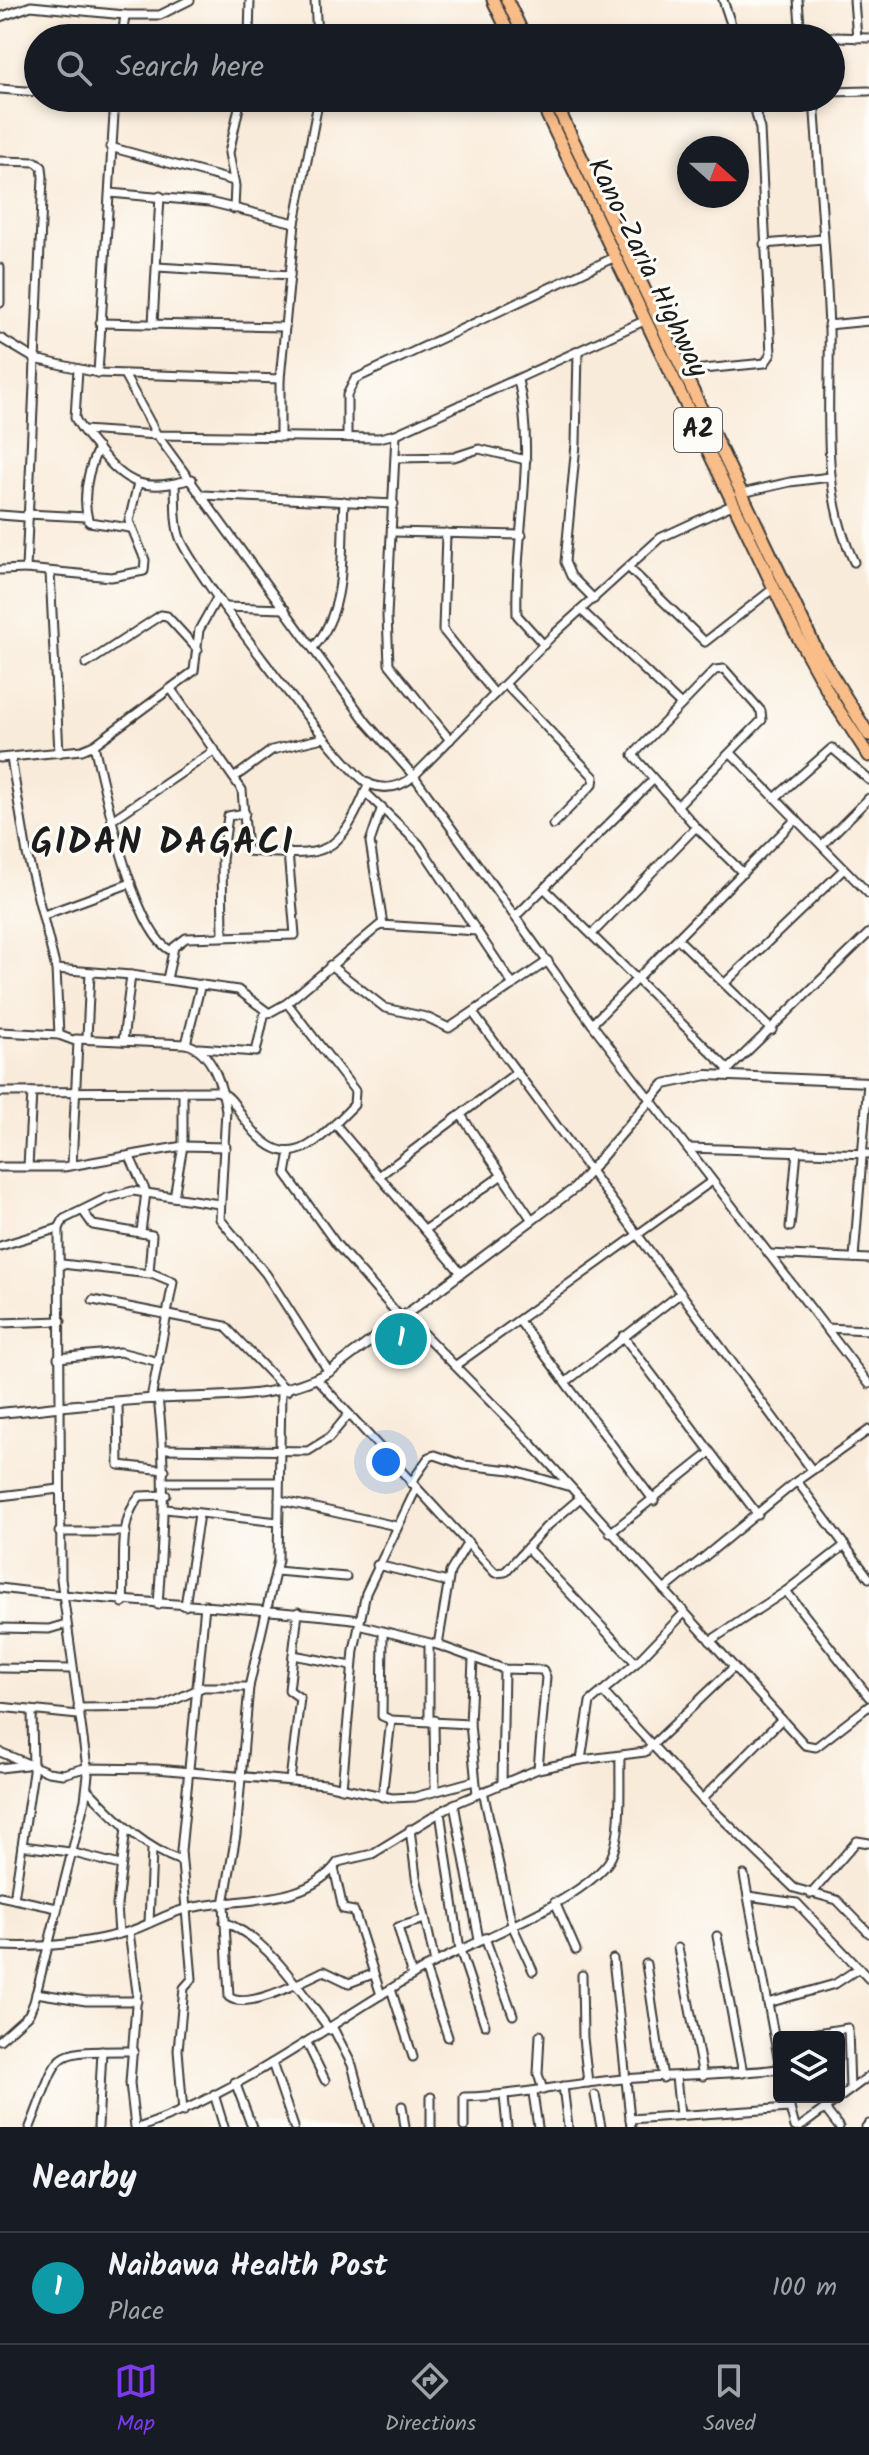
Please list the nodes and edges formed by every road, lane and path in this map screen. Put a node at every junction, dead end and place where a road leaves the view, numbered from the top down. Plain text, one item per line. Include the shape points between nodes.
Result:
1 (190, 0) edge
2 (250, 0) edge
3 (315, 0) edge
4 (493, 0) edge
5 (507, 0) edge
6 (723, 0) edge
7 (798, 0) edge
8 (854, 0) edge
9 (180, 3) edge
10 (125, 15) junction
11 (0, 17) edge
12 (124, 24) edge
13 (249, 24) edge
14 (316, 24) edge
15 (504, 24) edge
16 (518, 24) edge
17 (731, 24) edge
18 (800, 24) edge
19 (845, 38) edge
20 (857, 38) junction
21 (869, 38) edge
22 (0, 89) edge
23 (24, 91) edge
24 (869, 91) edge
25 (845, 92) edge
26 (114, 112) edge
27 (238, 112) edge
28 (316, 112) edge
29 (546, 112) edge
30 (560, 112) edge
31 (756, 112) edge
32 (815, 112) edge
33 (110, 147) junction
34 (0, 161) edge
35 (234, 181) junction
36 (110, 193) junction
37 (160, 196) junction
38 (234, 209) junction
39 (295, 223) junction
40 (823, 239) junction
41 (764, 244) junction
42 (615, 257) junction
43 (157, 267) junction
44 (0, 268) edge
45 (290, 275) junction
46 (0, 303) edge
47 (646, 320) junction
48 (869, 321) edge
49 (100, 323) junction
50 (153, 324) junction
51 (828, 325) junction
52 (285, 327) junction
53 (0, 338) edge
54 (578, 352) junction
55 (35, 359) junction
56 (78, 369) junction
57 (683, 371) junction
58 (98, 373) junction
59 (125, 376) junction
60 (280, 379) junction
61 (518, 380) junction
62 (83, 430) junction
63 (396, 434) junction
64 (157, 435) junction
65 (280, 437) junction
66 (347, 437) junction
67 (98, 448) junction
68 (397, 458) junction
69 (526, 460) junction
70 (830, 477) junction
71 (192, 479) junction
72 (138, 483) junction
73 (175, 484) junction
74 (742, 493) junction
75 (203, 495) junction
76 (344, 501) junction
77 (394, 504) junction
78 (734, 504) junction
79 (0, 515) edge
80 (26, 515) junction
81 (87, 517) junction
82 (130, 528) junction
83 (393, 532) junction
84 (446, 533) junction
85 (522, 535) junction
86 (854, 562) dead end
87 (629, 568) junction
88 (26, 569) junction
89 (0, 570) edge
90 (50, 572) junction
91 (774, 588) junction
92 (217, 598) junction
93 (594, 599) junction
94 (224, 607) junction
95 (285, 609) junction
96 (581, 610) junction
97 (544, 645) junction
98 (313, 648) junction
99 (198, 650) junction
100 (86, 664) dead end
101 (505, 684) junction
102 (171, 689) junction
103 (495, 694) junction
104 (681, 705) junction
105 (869, 735) edge
106 (323, 738) junction
107 (450, 740) junction
108 (94, 745) junction
109 (215, 750) junction
110 (59, 753) junction
111 (731, 753) junction
112 (869, 756) edge
113 (0, 758) edge
114 (11, 758) junction
115 (414, 776) junction
116 (235, 777) junction
117 (653, 780) junction
118 (869, 780) edge
119 (369, 783) junction
120 (365, 792) junction
121 (775, 798) junction
122 (869, 798) edge
123 (677, 806) junction
124 (382, 807) junction
125 (245, 813) junction
126 (796, 819) junction
127 (112, 820) junction
128 (553, 825) dead end
129 (696, 827) junction
130 (822, 845) junction
131 (288, 852) junction
132 (844, 869) junction
133 (743, 873) junction
134 (131, 883) junction
135 (545, 889) junction
136 (869, 893) edge
137 (44, 915) junction
138 (516, 916) junction
139 (383, 925) junction
140 (477, 931) junction
141 (593, 933) junction
142 (869, 933) edge
143 (223, 936) junction
144 (678, 939) junction
145 (172, 951) junction
146 (548, 961) junction
147 (330, 965) junction
148 (56, 969) junction
149 (90, 972) junction
150 (131, 975) junction
151 (638, 978) junction
152 (167, 979) junction
153 (725, 983) junction
154 (201, 984) junction
155 (513, 985) junction
156 (287, 1003) junction
157 (265, 1012) junction
158 (473, 1013) junction
159 (592, 1024) junction
160 (772, 1030) junction
161 (0, 1032) edge
162 (59, 1035) junction
163 (76, 1039) junction
164 (87, 1039) junction
165 (123, 1041) junction
166 (186, 1044) junction
167 (196, 1048) junction
168 (726, 1072) junction
169 (516, 1073) junction
170 (868, 1082) edge
171 (183, 1091) junction
172 (0, 1092) edge
173 (32, 1092) junction
174 (78, 1092) junction
175 (223, 1092) junction
176 (649, 1098) junction
177 (461, 1115) junction
178 (335, 1124) junction
179 (183, 1146) junction
180 (226, 1147) junction
181 (688, 1148) junction
182 (797, 1151) junction
183 (290, 1152) junction
184 (865, 1154) edge
185 (130, 1157) junction
186 (72, 1165) junction
187 (0, 1167) edge
188 (28, 1167) junction
189 (590, 1173) junction
190 (502, 1175) junction
191 (379, 1176) junction
192 (712, 1181) junction
193 (146, 1192) junction
194 (174, 1197) junction
195 (219, 1204) junction
196 (83, 1211) junction
197 (532, 1220) junction
198 (790, 1227) dead end
199 (59, 1228) junction
200 (425, 1230) junction
201 (141, 1232) junction
202 (636, 1236) junction
203 (0, 1246) edge
204 (769, 1254) junction
205 (854, 1258) junction
206 (869, 1259) edge
207 (62, 1264) junction
208 (461, 1273) junction
209 (150, 1274) junction
210 (681, 1293) junction
211 (93, 1300) dead end
212 (169, 1313) junction
213 (403, 1317) junction
214 (61, 1321) junction
215 (520, 1322) junction
216 (0, 1323) edge
217 (826, 1328) junction
218 (869, 1330) edge
219 (623, 1336) junction
220 (58, 1358) junction
221 (159, 1362) junction
222 (456, 1365) junction
223 (329, 1372) junction
224 (317, 1379) junction
225 (566, 1382) junction
226 (869, 1384) edge
227 (284, 1392) junction
228 (155, 1399) junction
229 (118, 1402) junction
230 (58, 1407) junction
231 (0, 1413) edge
232 (349, 1414) junction
233 (869, 1430) edge
234 (165, 1449) junction
235 (281, 1449) junction
236 (710, 1453) junction
237 (165, 1470) junction
238 (812, 1470) junction
239 (797, 1481) junction
240 (166, 1482) junction
241 (278, 1482) junction
242 (413, 1486) junction
243 (569, 1486) junction
244 (59, 1489) junction
245 (166, 1495) junction
246 (0, 1496) edge
247 (579, 1499) junction
248 (279, 1500) junction
249 (654, 1501) junction
250 (166, 1509) junction
251 (199, 1514) junction
252 (758, 1515) junction
253 (278, 1522) junction
254 (396, 1526) junction
255 (59, 1532) junction
256 (126, 1532) junction
257 (610, 1533) junction
258 (468, 1542) junction
259 (845, 1545) junction
260 (527, 1548) junction
261 (377, 1565) junction
262 (276, 1571) junction
263 (346, 1577) dead end
264 (869, 1578) edge
265 (448, 1582) junction
266 (0, 1588) edge
267 (664, 1590) junction
268 (786, 1591) junction
269 (62, 1596) junction
270 (123, 1603) junction
271 (158, 1605) junction
272 (205, 1605) junction
273 (185, 1606) junction
274 (266, 1609) junction
275 (298, 1612) junction
276 (684, 1613) junction
277 (359, 1623) junction
278 (66, 1624) junction
279 (0, 1628) edge
280 (383, 1633) junction
281 (710, 1641) junction
282 (434, 1644) junction
283 (293, 1655) junction
284 (473, 1660) junction
285 (636, 1663) junction
286 (352, 1666) junction
287 (734, 1667) junction
288 (0, 1668) edge
289 (72, 1669) junction
290 (504, 1669) junction
291 (249, 1687) junction
292 (196, 1690) junction
293 (604, 1693) junction
294 (869, 1697) edge
295 (869, 1706) edge
296 (0, 1707) edge
297 (32, 1711) junction
298 (78, 1712) junction
299 (391, 1720) junction
300 (432, 1720) junction
301 (781, 1720) junction
302 (470, 1724) junction
303 (654, 1747) junction
304 (0, 1752) edge
305 (620, 1757) junction
306 (581, 1760) junction
307 (31, 1766) junction
308 (0, 1768) edge
309 (85, 1768) junction
310 (538, 1769) junction
311 (191, 1772) junction
312 (241, 1777) junction
313 (290, 1780) junction
314 (474, 1781) junction
315 (502, 1783) junction
316 (342, 1788) junction
317 (87, 1789) junction
318 (435, 1791) junction
319 (480, 1792) junction
320 (382, 1797) junction
321 (702, 1799) junction
322 (454, 1804) junction
323 (440, 1812) junction
324 (126, 1828) junction
325 (410, 1829) junction
326 (869, 1843) edge
327 (22, 1846) junction
328 (152, 1850) junction
329 (70, 1852) junction
330 (181, 1861) junction
331 (120, 1865) junction
332 (334, 1868) junction
333 (744, 1875) dead end
334 (811, 1894) junction
335 (0, 1896) edge
336 (748, 1896) junction
337 (14, 1899) junction
338 (555, 1902) junction
339 (224, 1904) junction
340 (57, 1908) junction
341 (186, 1909) junction
342 (425, 1919) junction
343 (224, 1922) junction
344 (149, 1923) junction
345 (512, 1925) junction
346 (129, 1932) junction
347 (869, 1933) edge
348 (119, 1934) junction
349 (717, 1936) dead end
350 (482, 1939) junction
351 (0, 1946) edge
352 (47, 1948) junction
353 (678, 1948) dead end
354 (460, 1950) junction
355 (576, 1950) dead end
356 (613, 1959) dead end
357 (435, 1963) junction
358 (646, 1964) dead end
359 (425, 1968) junction
360 (859, 1968) junction
361 (533, 1971) dead end
362 (373, 1974) junction
363 (582, 1975) dead end
364 (412, 1976) junction
365 (869, 1979) edge
366 (295, 1984) junction
367 (391, 1989) junction
368 (36, 1993) junction
369 (381, 1995) junction
370 (137, 2001) junction
371 (768, 2003) junction
372 (513, 2015) dead end
373 (485, 2025) dead end
374 (332, 2029) junction
375 (774, 2031) edge
376 (829, 2031) edge
377 (540, 2035) dead end
378 (448, 2037) dead end
379 (0, 2040) edge
380 (307, 2043) junction
381 (102, 2051) junction
382 (134, 2051) junction
383 (413, 2057) dead end
384 (272, 2063) junction
385 (850, 2063) junction
386 (845, 2064) edge
387 (773, 2070) edge
388 (743, 2073) junction
389 (703, 2076) junction
390 (869, 2076) edge
391 (676, 2077) junction
392 (627, 2078) junction
393 (663, 2078) junction
394 (325, 2080) dead end
395 (235, 2082) junction
396 (588, 2083) junction
397 (563, 2086) junction
398 (543, 2090) junction
399 (850, 2090) junction
400 (533, 2093) junction
401 (214, 2094) junction
402 (595, 2095) dead end
403 (504, 2096) junction
404 (431, 2097) dead end
405 (789, 2103) edge
406 (402, 2106) dead end
407 (790, 2108) junction
408 (826, 2110) junction
409 (183, 2112) junction
410 (680, 2115) junction
411 (630, 2123) edge
412 (30, 2127) edge
413 (98, 2127) edge
414 (138, 2127) edge
415 (224, 2127) edge
416 (252, 2127) edge
417 (294, 2127) edge
418 (369, 2127) edge
419 (405, 2127) edge
420 (431, 2127) edge
421 (464, 2127) edge
422 (507, 2127) edge
423 (538, 2127) edge
424 (568, 2127) edge
425 (601, 2127) edge
426 (798, 2127) edge
427 (839, 2127) edge

1 - 9 street
2 - 13 street
3 - 14 street
4 - 15 highway
5 - 16 highway
6 - 17 street
7 - 18 street
8 - 20 street
9 - 10 street via 160,15
10 - 11 street via 31,6
10 - 12 street
19 - 20 street
20 - 21 street
22 - 23 street
24 - 25 street
26 - 33 street
27 - 35 street via 230,144
28 - 39 street
29 - 42 highway, Kano-Zaria Highway / A2
30 - 57 highway, Kano-Zaria Highway / A2
31 - 41 street
32 - 40 street
33 - 35 street
33 - 36 street
34 - 55 street via 36,162 42,167
35 - 38 street
36 - 37 street
36 - 49 street
37 - 38 street
37 - 43 street
38 - 39 street
39 - 45 street
40 - 41 street
40 - 51 street
41 - 57 street via 769,358 765,363
42 - 47 highway, Kano-Zaria Highway / A2
42 - 66 street via 355,379 347,395
43 - 45 street
43 - 50 street
44 - 46 street
45 - 52 street
47 - 54 street
47 - 78 highway, Kano-Zaria Highway / A2
48 - 51 street
49 - 50 street
49 - 58 street
50 - 52 street
51 - 70 street
52 - 60 street
53 - 55 street
54 - 61 street
54 - 93 street via 565,562
55 - 56 street
55 - 80 street
56 - 58 street
56 - 62 street via 73,408
57 - 74 highway, Kano-Zaria Highway / A2
58 - 59 street
59 - 60 street
59 - 64 street
60 - 65 street
61 - 63 street
61 - 69 street via 526,416
62 - 64 street
62 - 67 street
63 - 66 street
63 - 68 street
64 - 65 street
64 - 71 street
65 - 66 street
67 - 72 street via 120,476
67 - 81 street via 88,475
68 - 69 street via 454,457 479,449
68 - 77 street
69 - 85 street
70 - 74 street
70 - 86 street
71 - 73 street
71 - 75 street
72 - 73 street
72 - 82 street
73 - 92 street via 180,537
74 - 105 highway, Kano-Zaria Highway / A2 via 817,651
75 - 76 street
75 - 95 street
76 - 77 street
76 - 98 street via 336,608 327,633
77 - 83 street
78 - 87 street via 660,538
78 - 91 highway, Kano-Zaria Highway / A2
79 - 80 street
80 - 81 street
80 - 88 street
81 - 82 street via 93,525
82 - 90 street via 145,560 146,568 139,574
83 - 84 street
83 - 107 street via 389,664
84 - 85 street
84 - 103 street via 443,630
85 - 97 street via 517,615
87 - 91 street via 705,642
87 - 93 street
88 - 89 street
88 - 90 street
90 - 110 street
91 - 112 highway, Kano-Zaria Highway / A2 via 813,668
92 - 94 street
92 - 99 street via 201,625
93 - 96 street
94 - 95 street
94 - 106 street
95 - 98 street
96 - 97 street
96 - 104 street
97 - 101 street
98 - 115 street via 367,723
99 - 100 street via 161,615
99 - 102 street via 194,671
101 - 103 street
101 - 128 street via 594,777
102 - 108 street
102 - 109 street
103 - 107 street
104 - 111 street via 715,670 728,672 762,715
104 - 117 street via 634,752 635,761
106 - 116 street via 272,750
106 - 119 street
107 - 115 street
108 - 110 street
108 - 127 street
109 - 116 street
109 - 127 street
110 - 114 street
111 - 121 street
111 - 123 street
113 - 114 street
114 - 137 street via 27,854
115 - 119 street via 395,787
115 - 138 street
116 - 125 street
117 - 123 street
117 - 135 street
118 - 121 street via 832,748
119 - 120 street
120 - 124 street
120 - 131 street via 334,846 312,853
121 - 126 street
122 - 130 street
123 - 129 street
124 - 139 street via 370,842
124 - 140 street via 419,844
125 - 131 street via 247,851
125 - 143 street via 230,814 226,829
126 - 130 street
126 - 133 street
127 - 134 street
129 - 133 street
129 - 141 street
130 - 132 street
131 - 143 street via 295,935
132 - 136 street
132 - 153 street
133 - 144 street
134 - 137 street
134 - 145 street via 146,925
135 - 138 street
135 - 141 street
137 - 148 street
138 - 146 street
139 - 140 street
139 - 147 street
140 - 155 street
141 - 151 street
142 - 160 street
143 - 145 street via 186,938
144 - 151 street
144 - 153 street
145 - 152 street
146 - 155 street
146 - 159 street
147 - 156 street
147 - 158 street via 393,1012 417,1014 449,1028
148 - 149 street
148 - 162 street
149 - 150 street
149 - 164 street
150 - 152 street
150 - 165 street
151 - 159 street
151 - 168 street
152 - 154 street
153 - 160 street
154 - 157 street via 245,992
154 - 166 street
155 - 158 street
156 - 157 street
156 - 178 street via 355,1091 354,1105
157 - 167 street via 256,1052
158 - 169 street
159 - 176 street
160 - 168 street
161 - 162 street
162 - 163 street
163 - 164 street
163 - 174 street
164 - 165 street
165 - 166 street
166 - 167 street
167 - 175 street via 209,1060
168 - 170 street
168 - 176 street via 664,1084
169 - 177 street
169 - 189 street
170 - 184 street
171 - 174 street
171 - 175 street
171 - 179 street
172 - 173 street
173 - 174 street
173 - 188 street
174 - 186 street
175 - 180 street
175 - 183 street via 261,1141
176 - 181 street
176 - 189 street
177 - 190 street
177 - 191 street
178 - 183 street via 314,1144
178 - 191 street
179 - 180 street
179 - 185 street
179 - 194 street
180 - 195 street
181 - 182 street
181 - 192 street
182 - 184 street
182 - 198 street
183 - 213 street via 286,1174 337,1245
184 - 205 street
185 - 186 street
185 - 193 street
186 - 188 street
187 - 188 street
189 - 197 street
189 - 202 street
190 - 197 street
190 - 200 street
191 - 200 street
192 - 202 street
192 - 204 street
193 - 194 street
193 - 196 street via 122,1193
193 - 201 street
194 - 195 street
195 - 223 street via 220,1219 266,1274
196 - 199 street via 64,1219
196 - 201 street via 93,1225
197 - 208 street
199 - 203 street
199 - 207 street
200 - 208 street
201 - 209 street via 153,1238
202 - 210 street
202 - 215 street
204 - 205 street
204 - 217 street
205 - 206 street
207 - 209 street
207 - 214 street
208 - 213 street
209 - 212 street via 173,1282
210 - 219 street
210 - 238 street
211 - 212 street
212 - 221 street
212 - 227 street via 230,1329
213 - 222 street
213 - 223 street
214 - 216 street
214 - 220 street
215 - 222 street
215 - 225 street
217 - 218 street
217 - 226 street
219 - 225 street
219 - 236 street
220 - 221 street via 120,1352
220 - 230 street
221 - 228 street
222 - 243 street
223 - 224 street
224 - 227 street
224 - 232 street
225 - 249 street
227 - 228 street
227 - 235 street
228 - 229 street
228 - 234 street
229 - 230 street
229 - 237 street via 119,1465
230 - 231 street
230 - 244 street
232 - 235 street via 314,1449
232 - 242 street
233 - 238 street
234 - 235 street
234 - 237 street
235 - 241 street
236 - 249 street
236 - 252 street
237 - 240 street
238 - 239 street
239 - 252 street
239 - 259 street
240 - 241 street
240 - 245 street
241 - 248 street
242 - 243 street via 435,1455
242 - 254 street
242 - 258 street
243 - 247 street
244 - 246 street
244 - 255 street
245 - 250 street
245 - 256 street via 140,1496 130,1510
247 - 257 street
247 - 260 street
248 - 253 street
248 - 254 street
249 - 257 street
250 - 251 street
250 - 271 street
251 - 253 street
251 - 273 street
252 - 267 street
253 - 262 street
254 - 261 street
255 - 256 street
255 - 269 street
256 - 270 street
257 - 267 street
258 - 260 street via 498,1574
258 - 265 street
259 - 264 street
259 - 268 street
260 - 285 street
261 - 265 street
261 - 277 street
262 - 263 street
262 - 274 street
265 - 282 street
266 - 269 street
267 - 276 street
268 - 281 street
268 - 294 street
269 - 270 street
269 - 278 street
270 - 271 street
271 - 273 street
272 - 273 street
272 - 274 street
272 - 292 street
274 - 275 street
274 - 291 street
275 - 277 street
275 - 283 street
276 - 281 street
276 - 285 street
277 - 280 street
277 - 286 street
278 - 279 street
278 - 289 street
280 - 282 street
280 - 299 street via 382,1716
281 - 287 street
282 - 284 street
282 - 300 street
283 - 286 street
283 - 313 street via 289,1690 300,1698
284 - 290 street
284 - 302 street
285 - 293 street
286 - 316 street
287 - 301 street
287 - 303 street
288 - 289 street
289 - 298 street
290 - 310 street via 545,1672
290 - 315 street
291 - 292 street
291 - 312 street
292 - 298 street via 159,1707
292 - 311 street
293 - 303 street
293 - 306 street via 588,1706
295 - 301 street via 816,1747 805,1745
296 - 297 street
297 - 298 street
297 - 307 street
298 - 309 street
299 - 300 street
299 - 320 street
300 - 302 street
300 - 318 street
301 - 321 street
302 - 314 street
303 - 305 street
303 - 321 street
304 - 307 street
305 - 306 street
305 - 338 street via 617,1841 608,1863
306 - 310 street
307 - 308 street
307 - 309 street via 63,1774
307 - 327 street
309 - 311 street
309 - 317 street
310 - 315 street
311 - 312 street
311 - 330 street
312 - 313 street
312 - 339 street
313 - 316 street
314 - 318 street
314 - 319 street
315 - 319 street
316 - 320 street
317 - 324 street
317 - 329 street
318 - 320 street
319 - 322 street
319 - 345 street
321 - 334 street via 794,1888
322 - 323 street
322 - 350 street
323 - 325 street
323 - 354 street
324 - 328 street
324 - 331 street
325 - 332 street via 372,1854 338,1862
325 - 342 street
326 - 334 street via 857,1841
327 - 329 street
327 - 337 street
328 - 330 street
328 - 344 street
329 - 331 street
329 - 340 street
330 - 341 street
331 - 348 street
332 - 339 street via 286,1895
332 - 362 street via 343,1909 354,1911
333 - 336 street
334 - 347 street via 841,1903
335 - 337 street
336 - 360 street via 794,1901
336 - 371 street
337 - 340 street
338 - 345 street
338 - 355 street
339 - 341 street
339 - 343 street
340 - 352 street
341 - 344 street
341 - 409 street via 192,1979 184,1988 178,2050
342 - 357 street
342 - 364 street via 398,1927
343 - 366 street via 247,1933
343 - 366 street via 231,2000 262,1998
344 - 346 street
345 - 350 street
345 - 361 street
346 - 348 street
346 - 370 street
348 - 352 street
349 - 388 street
350 - 354 street
350 - 372 street
351 - 352 street
352 - 368 street
353 - 389 street
354 - 357 street
354 - 373 street
356 - 392 street
357 - 359 street
358 - 393 street
359 - 364 street
359 - 378 street
360 - 365 street
360 - 371 street via 835,1984
362 - 366 street via 349,1983 324,1971
362 - 369 street
363 - 396 street
364 - 367 street
366 - 374 street
367 - 369 street
367 - 383 street
368 - 370 street via 86,2001
368 - 379 street via 29,2014
369 - 374 street
370 - 382 street
371 - 375 street
374 - 380 street
374 - 418 street via 352,2065
376 - 385 street via 848,2028
377 - 398 street via 538,2074
380 - 384 street
380 - 394 street
381 - 382 street
381 - 412 street via 61,2056
381 - 413 street
382 - 414 street via 130,2083
384 - 395 street
384 - 417 street
385 - 386 street
385 - 399 street
387 - 388 street
388 - 389 street
389 - 391 street
390 - 399 street
391 - 393 street
391 - 410 street
392 - 393 street
392 - 396 street
392 - 411 street
395 - 401 street
395 - 416 street
396 - 397 street
397 - 398 street
397 - 424 street
398 - 400 street
399 - 408 street
400 - 403 street
400 - 423 street
401 - 409 street
401 - 415 street
402 - 425 street
403 - 421 street via 464,2097
403 - 422 street
404 - 420 street
405 - 407 street
406 - 419 street
407 - 410 street
407 - 426 street
408 - 426 street
408 - 427 street
409 - 414 street
410 - 411 street

